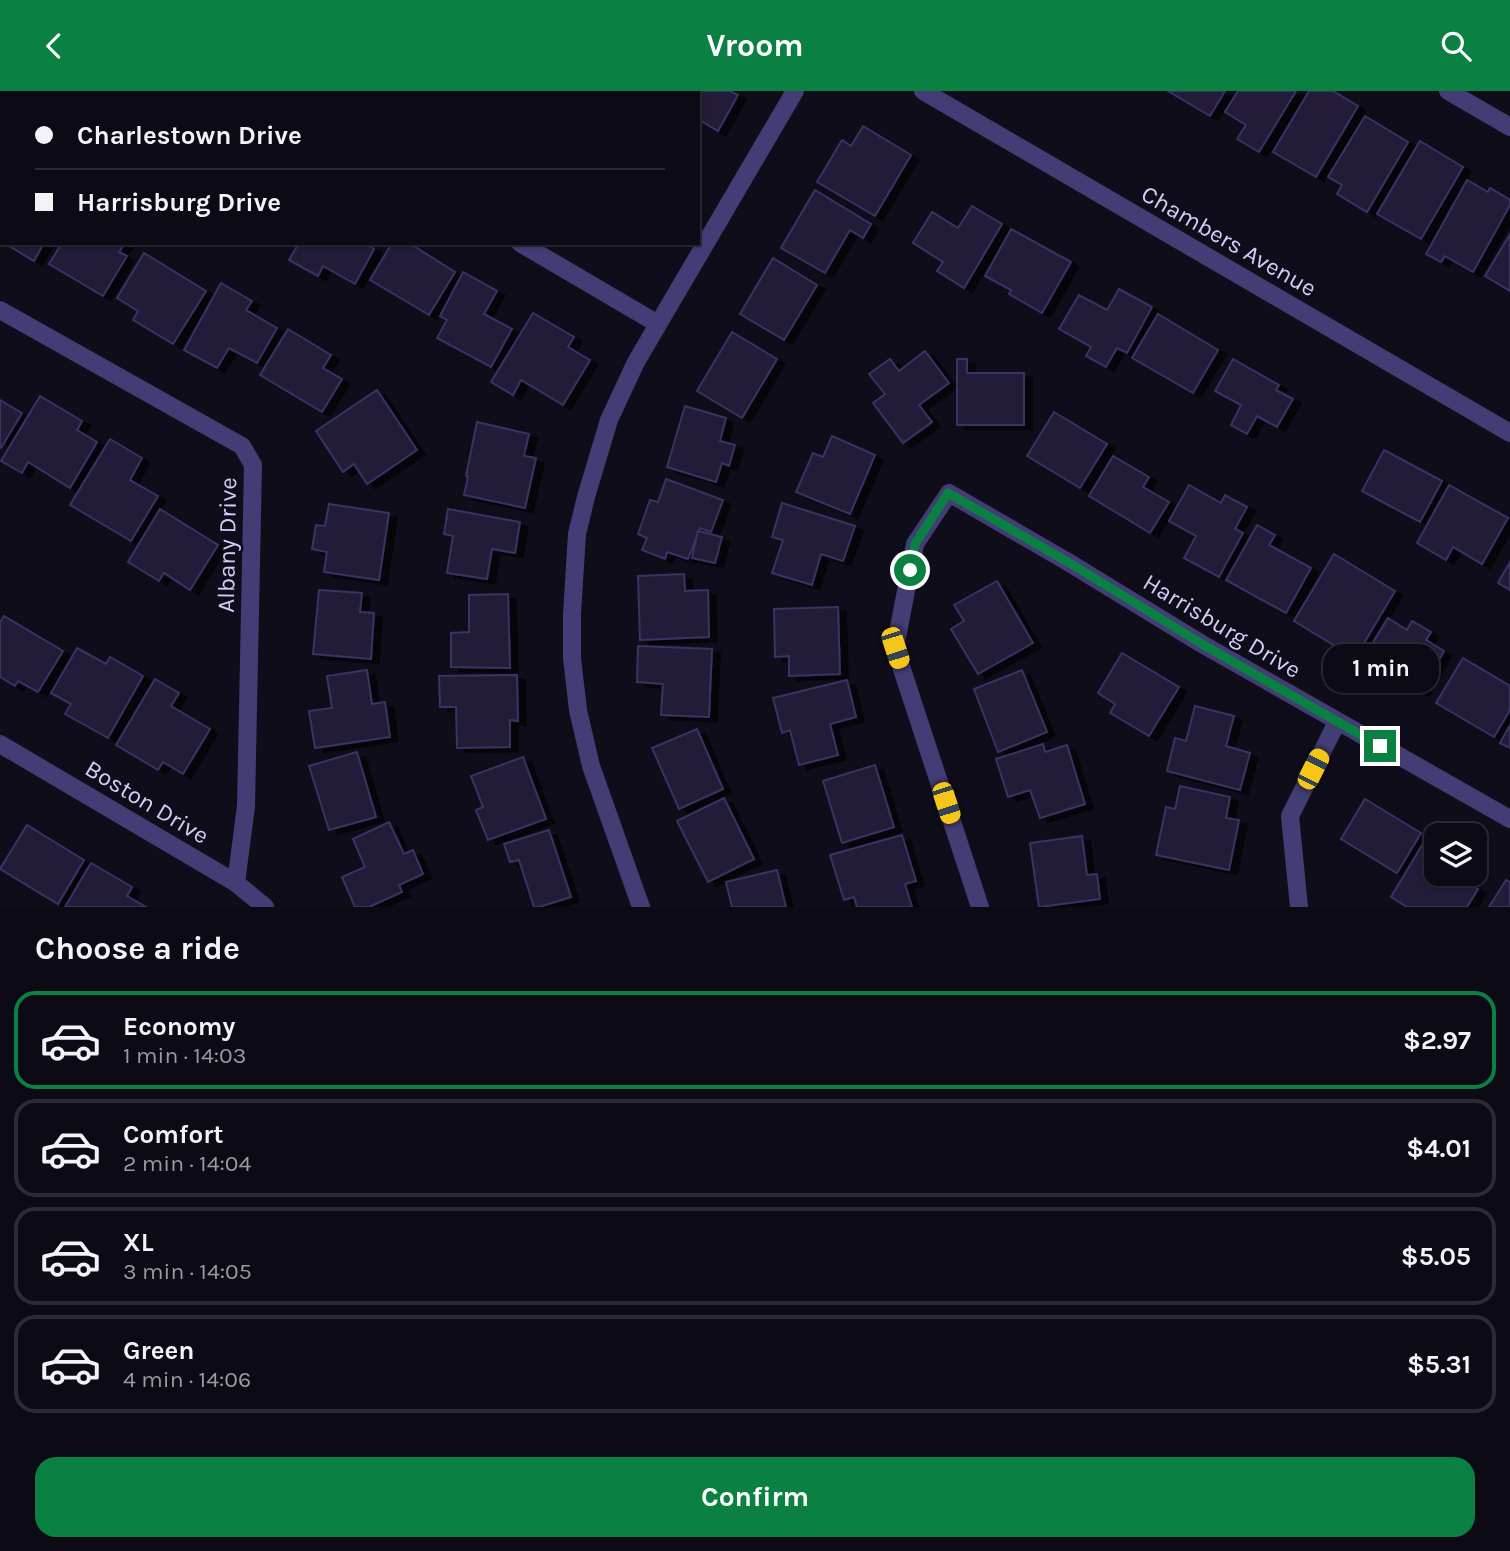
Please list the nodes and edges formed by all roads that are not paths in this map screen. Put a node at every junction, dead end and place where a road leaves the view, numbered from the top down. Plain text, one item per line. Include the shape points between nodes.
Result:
1 (795, 91) edge
2 (923, 91) edge
3 (1448, 91) edge
4 (1510, 127) edge
5 (523, 245) edge
6 (0, 310) edge
7 (658, 324) junction
8 (1510, 433) edge
9 (1337, 722) junction
10 (0, 744) edge
11 (1510, 819) edge
12 (236, 883) junction
13 (265, 907) edge
14 (640, 907) edge
15 (979, 907) edge
16 (1298, 907) edge

1 - 7 street
2 - 8 street, Chambers Avenue
3 - 4 street
5 - 7 street
6 - 12 street, Albany Drive via 242,446 253,465 246,806
7 - 14 street via 609,420 586,497 577,534 572,614 578,710 591,766
9 - 11 street, Harrisburg Drive
9 - 15 street, Harrisburg Drive via 948,493 915,544 895,648
9 - 16 street via 1290,816
10 - 12 street, Boston Drive
12 - 13 street, Boston Drive

